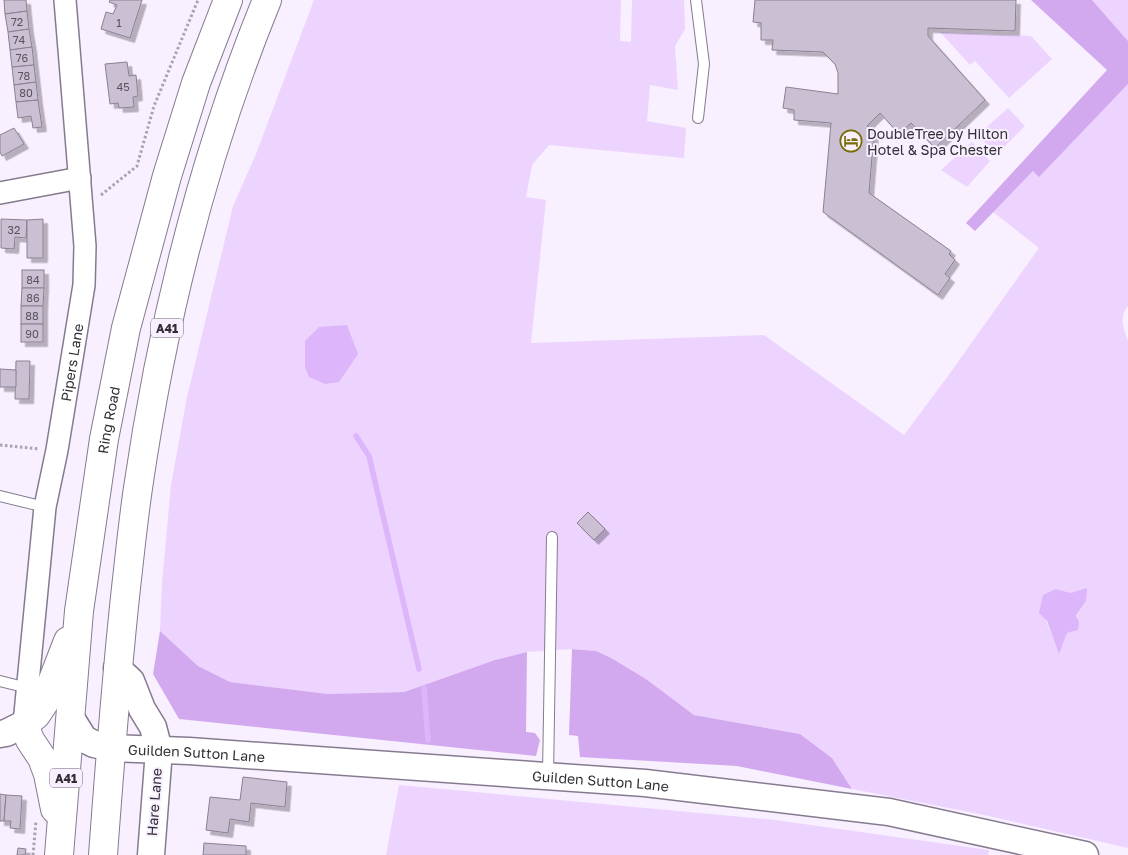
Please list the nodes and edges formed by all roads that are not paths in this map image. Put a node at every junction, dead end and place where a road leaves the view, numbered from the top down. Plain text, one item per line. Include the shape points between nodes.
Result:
1 (65, 0) edge
2 (228, 0) edge
3 (267, 0) edge
4 (696, 0) edge
5 (698, 118) dead end
6 (80, 178) junction
7 (0, 192) edge
8 (0, 496) edge
9 (45, 507) junction
10 (552, 538) dead end
11 (79, 611) junction
12 (117, 668) junction
13 (0, 681) edge
14 (28, 688) junction
15 (71, 718) junction
16 (12, 729) edge
17 (111, 748) junction
18 (159, 750) junction
19 (548, 776) junction
20 (60, 846) edge
21 (103, 855) edge
22 (151, 855) edge
23 (1085, 855) edge

1 - 6 street, Pipers Lane
2 - 11 highway, Ring Road / A41 via 196,83 167,176 126,328 104,440
3 - 12 highway, A41 via 217,139 178,278 156,379 138,489
4 - 5 lane via 704,64
6 - 7 street
6 - 9 street, Pipers Lane via 84,285
8 - 9 lane
9 - 14 street, Pipers Lane
10 - 19 lane
11 - 15 highway, Ring Road / A41
11 - 16 highway via 44,703 36,715
12 - 17 highway, A41
12 - 18 street via 131,681 153,728
13 - 14 lane
14 - 16 street, Pipers Lane
15 - 17 street, Guilden Sutton Lane via 84,738
15 - 20 highway, Ring Road / A41
16 - 20 highway via 30,740 42,758 48,774
17 - 18 street, Guilden Sutton Lane
17 - 21 highway, A41
18 - 19 street, Guilden Sutton Lane
18 - 22 street, Hare Lane
19 - 23 street, Guilden Sutton Lane via 645,783 889,812

